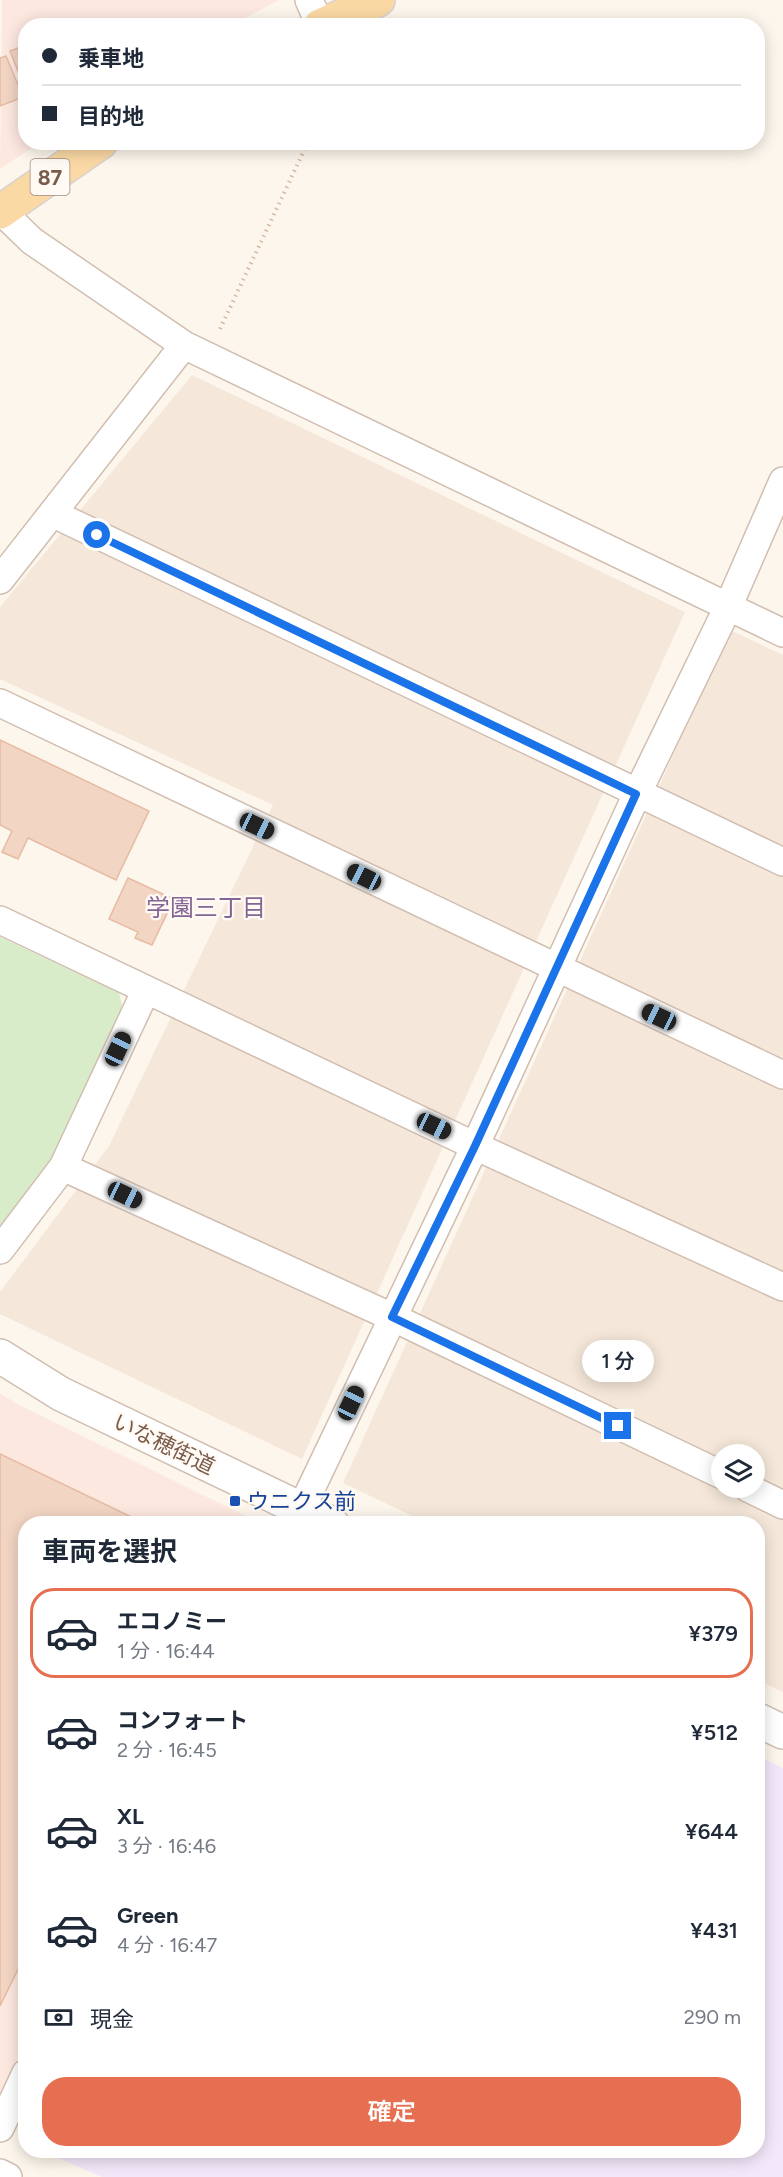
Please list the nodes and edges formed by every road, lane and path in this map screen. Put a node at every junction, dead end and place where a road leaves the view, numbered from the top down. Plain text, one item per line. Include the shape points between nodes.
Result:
1 (309, 0) edge
2 (378, 0) edge
3 (317, 18) edge
4 (336, 18) edge
5 (89, 150) edge
6 (304, 150) edge
7 (0, 212) edge
8 (196, 351) junction
9 (783, 482) edge
10 (54, 514) junction
11 (0, 580) edge
12 (728, 607) junction
13 (783, 633) edge
14 (0, 703) edge
15 (636, 794) junction
16 (783, 862) edge
17 (0, 920) edge
18 (556, 969) junction
19 (146, 990) junction
20 (783, 1074) edge
21 (475, 1146) junction
22 (63, 1167) junction
23 (0, 1250) edge
24 (783, 1287) edge
25 (392, 1317) junction
26 (0, 1356) edge
27 (711, 1471) edge
28 (765, 1496) edge
29 (783, 1505) edge
30 (295, 1516) edge
31 (297, 1516) edge
32 (765, 1723) edge
33 (783, 1732) edge
34 (18, 2090) edge
35 (0, 2128) edge
36 (0, 2173) edge
37 (8, 2177) edge

1 - 3 street
2 - 4 main road
5 - 7 main road, 87
6 - 8 path
7 - 8 street via 32,241
8 - 10 street
8 - 12 street
9 - 12 street
10 - 11 street
10 - 15 street
12 - 13 street
12 - 15 street
14 - 18 street
15 - 16 street
15 - 18 street
17 - 19 street
18 - 20 street
18 - 21 street
19 - 21 street
19 - 22 street
21 - 24 street
21 - 25 street
22 - 23 street
22 - 25 street
25 - 27 street
25 - 31 street
26 - 30 street, いな穂街道 via 61,1394
28 - 29 street
32 - 33 street
34 - 35 street
36 - 37 street

